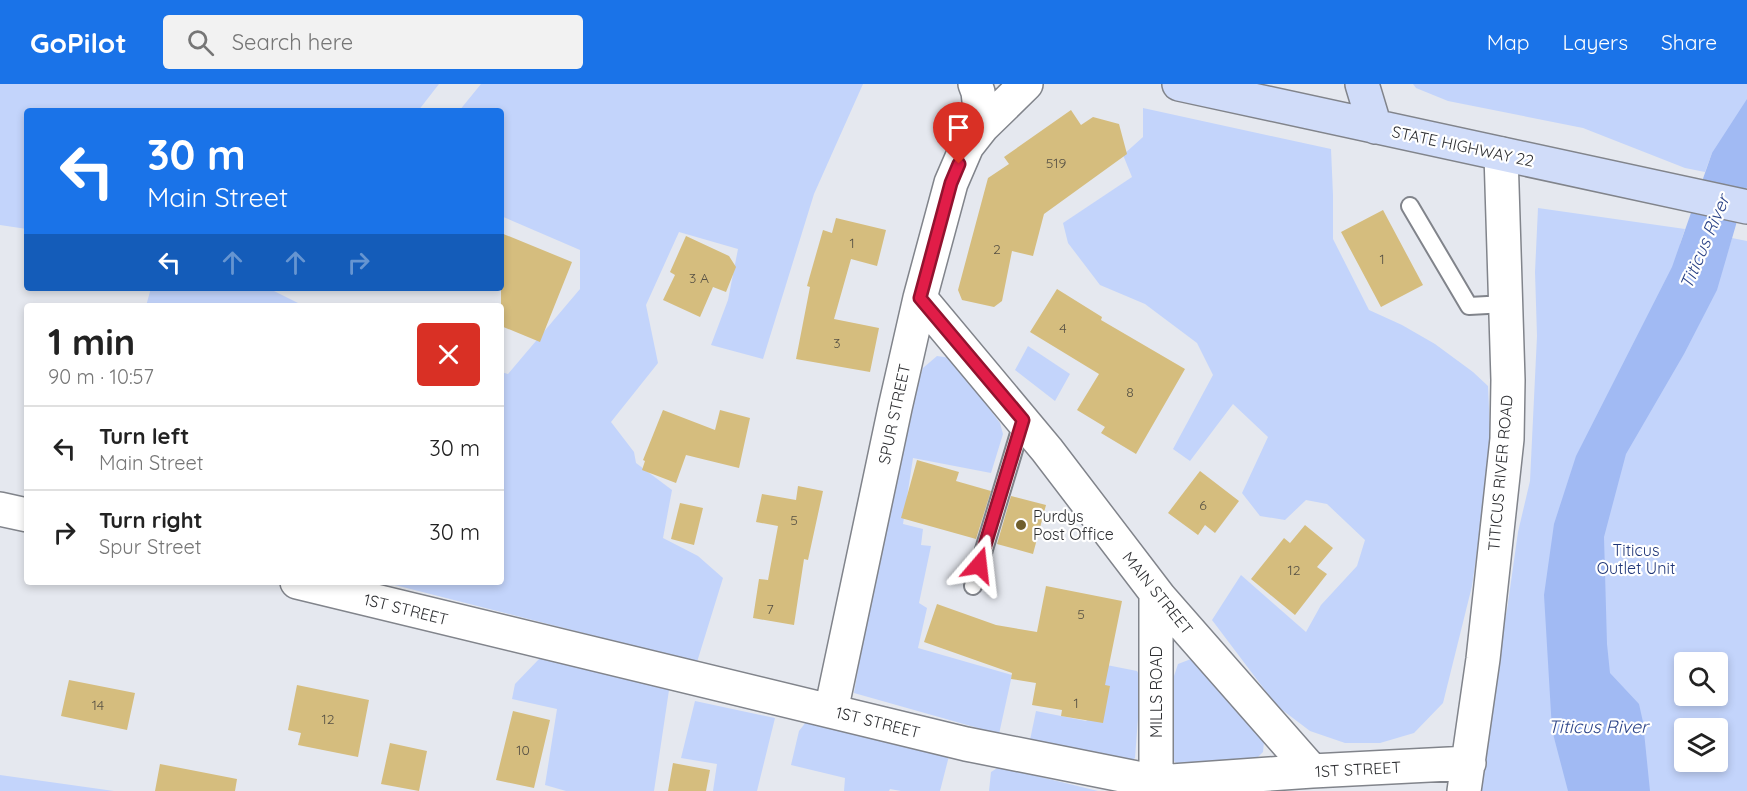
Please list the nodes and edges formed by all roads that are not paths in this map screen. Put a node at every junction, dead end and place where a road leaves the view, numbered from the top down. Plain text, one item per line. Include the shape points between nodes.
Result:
1 (975, 84) edge
2 (1026, 84) edge
3 (1179, 84) edge
4 (1362, 84) edge
5 (982, 127) junction
6 (1374, 127) junction
7 (1501, 154) junction
8 (1410, 206) dead end
9 (1747, 207) edge
10 (920, 298) junction
11 (1506, 304) junction
12 (1023, 420) junction
13 (0, 509) edge
14 (24, 514) edge
15 (309, 585) edge
16 (973, 586) dead end
17 (1156, 594) junction
18 (831, 711) junction
19 (1312, 771) junction
20 (1466, 777) edge
21 (1156, 787) edge

1 - 5 street
2 - 5 street, SPUR STREET
3 - 6 main road, STATE HIGHWAY 22
4 - 6 main road
5 - 10 street, SPUR STREET via 967,146 951,183
6 - 7 main road, STATE HIGHWAY 22
7 - 9 main road, STATE HIGHWAY 22
7 - 11 street, TITICUS RIVER ROAD
8 - 11 lane via 1469,306
10 - 12 street, MAIN STREET
10 - 18 street, SPUR STREET
11 - 20 street, TITICUS RIVER ROAD via 1507,439
12 - 16 lane
12 - 17 street, MAIN STREET
13 - 14 street
15 - 18 street, 1ST STREET
17 - 19 street, MAIN STREET
17 - 21 street, MILLS ROAD
18 - 21 street, 1ST STREET
19 - 20 street, 1ST STREET
19 - 21 street, 1ST STREET

